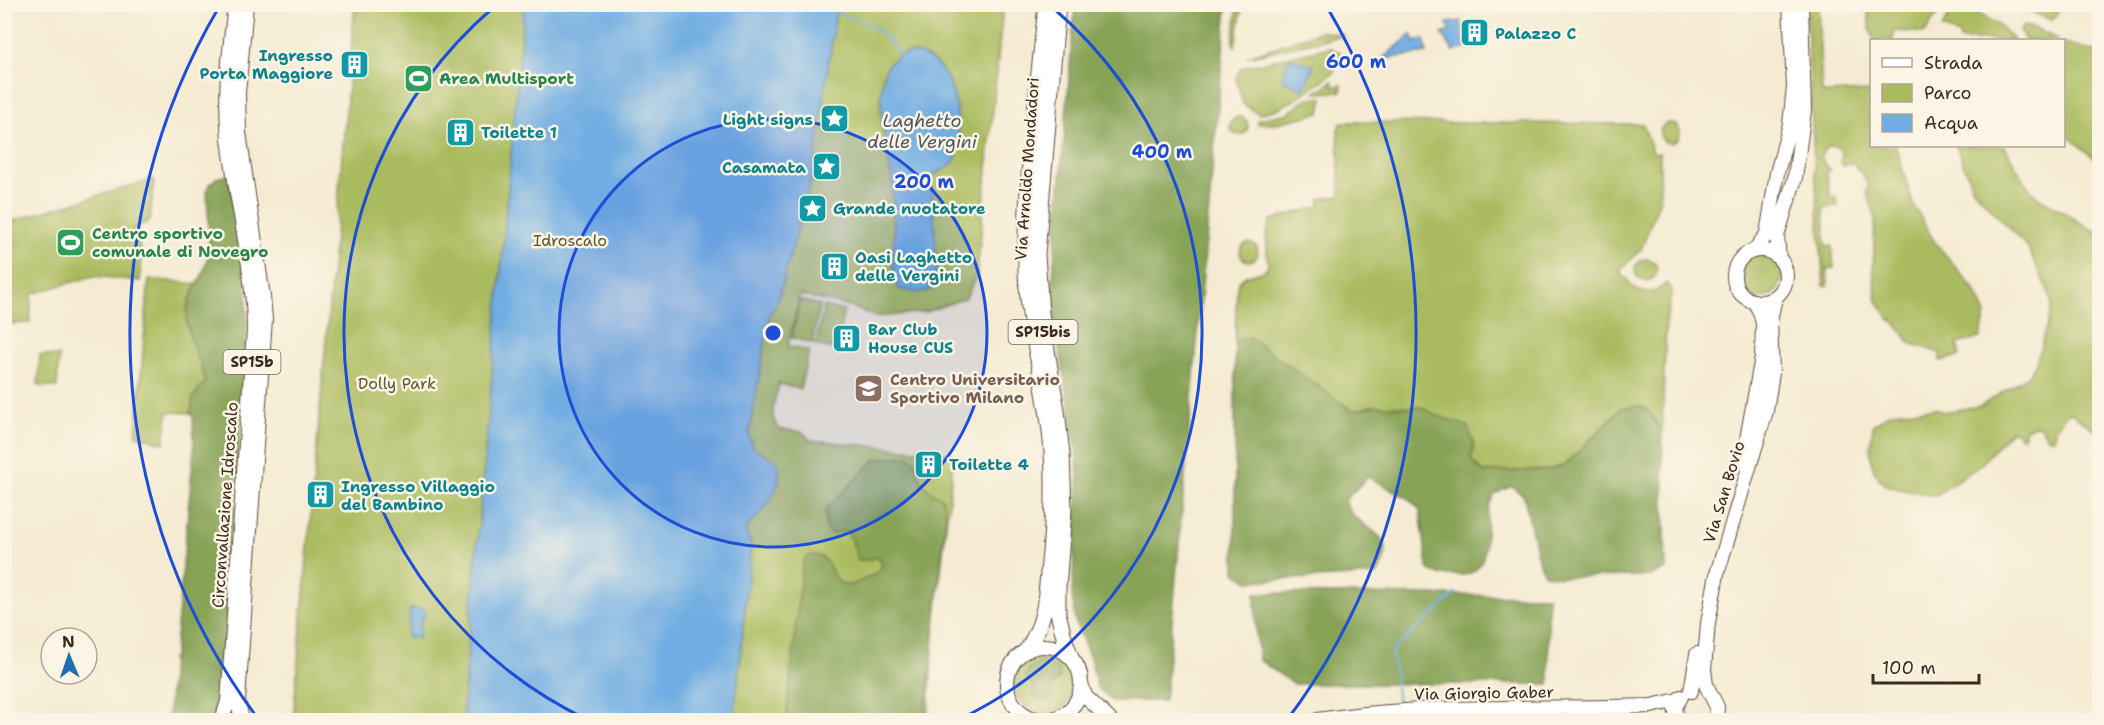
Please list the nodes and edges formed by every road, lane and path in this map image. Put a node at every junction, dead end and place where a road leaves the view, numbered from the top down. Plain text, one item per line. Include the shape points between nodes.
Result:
1 (235, 4) edge
2 (246, 4) edge
3 (1046, 4) edge
4 (1058, 4) edge
5 (1790, 4) edge
6 (1801, 4) edge
7 (1754, 251) junction
8 (1779, 259) junction
9 (1775, 297) junction
10 (1754, 302) junction
11 (1027, 650) junction
12 (1071, 657) junction
13 (1081, 678) junction
14 (1691, 691) junction
15 (1710, 696) junction
16 (1678, 700) junction
17 (1651, 706) junction
18 (1061, 716) edge
19 (1024, 717) edge
20 (1676, 718) edge
21 (1108, 719) edge
22 (222, 720) edge
23 (242, 720) edge
24 (1318, 720) edge
25 (1716, 720) edge

1 - 22 main road, Circonvallazione Idroscalo / SP15b via 228,67 228,120 254,330 228,700
2 - 23 main road, Circonvallazione Idroscalo / SP15b via 238,123 265,319 238,702
3 - 11 highway, Via Arnoldo Mondadori / SP15bis via 1026,256 1030,313 1051,440 1053,483 1043,617
4 - 12 highway, Via Arnoldo Mondadori / SP15bis via 1038,263 1041,314 1062,454 1064,510 1058,613
5 - 7 main road, Via San Bovio via 1794,87 1790,124 1767,234
6 - 8 main road, Via San Bovio via 1804,110 1795,178 1777,236
7 - 8 main road via 1769,252
7 - 10 main road, Via San Bovio via 1740,260 1734,278 1741,294
8 - 9 main road, Via San Bovio via 1786,279
9 - 10 main road
9 - 15 main road, Via San Bovio via 1770,321 1772,373 1766,411 1717,574 1708,623 1704,670
10 - 14 main road, Via San Bovio via 1763,323 1762,357 1743,459 1709,574
11 - 12 main road via 1050,646
11 - 19 main road, SP15bis via 1014,661 1007,681 1010,697
12 - 13 main road, SP15bis
13 - 18 main road via 1079,695
13 - 21 main road via 1085,696
14 - 15 main road via 1703,691
14 - 16 main road
15 - 25 main road, Via San Bovio via 1717,707
16 - 17 main road, Via Giorgio Gaber
16 - 20 main road
17 - 20 main road, Via Giorgio Gaber
17 - 24 main road, Via Giorgio Gaber via 1404,712
18 - 19 main road, SP15bis
18 - 21 main road via 1084,709

